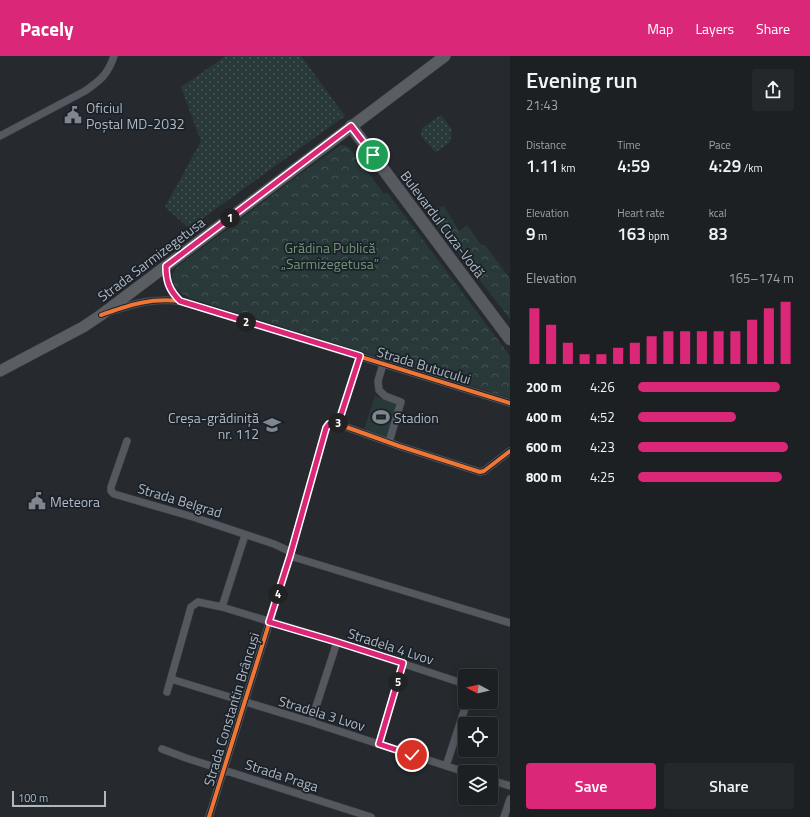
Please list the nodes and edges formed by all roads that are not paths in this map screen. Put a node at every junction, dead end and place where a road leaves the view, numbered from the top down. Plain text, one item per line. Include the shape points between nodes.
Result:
1 (114, 56) edge
2 (445, 56) edge
3 (351, 126) junction
4 (0, 136) edge
5 (166, 266) junction
6 (180, 301) junction
7 (101, 315) junction
8 (510, 339) edge
9 (360, 356) junction
10 (383, 364) junction
11 (0, 371) edge
12 (510, 403) edge
13 (338, 424) junction
14 (127, 441) dead end
15 (388, 442) junction
16 (510, 451) edge
17 (245, 535) junction
18 (290, 554) junction
19 (222, 607) junction
20 (269, 622) junction
21 (510, 623) edge
22 (337, 642) junction
23 (403, 663) junction
24 (171, 679) junction
25 (458, 682) edge
26 (167, 692) dead end
27 (243, 702) junction
28 (465, 709) edge
29 (311, 722) junction
30 (379, 744) junction
31 (162, 749) dead end
32 (446, 766) junction
33 (222, 769) junction
34 (458, 770) edge
35 (498, 782) edge
36 (510, 786) edge
37 (510, 799) edge
38 (208, 817) edge
39 (371, 817) edge
40 (504, 817) edge

1 - 4 street via 108,71 96,84
2 - 3 main road, Strada Sarmizegetusa
3 - 5 main road, Strada Sarmizegetusa
3 - 8 main road, Bulevardul Cuza-Vodă
5 - 6 street via 168,285
5 - 7 main road, Strada Sarmizegetusa
6 - 7 street, Strada Butucului via 149,300
6 - 9 street, Strada Butucului
7 - 11 main road, Strada Sarmizegetusa
9 - 10 street, Strada Butucului
9 - 13 street
10 - 12 street, Strada Butucului
10 - 15 street via 378,381 379,390 385,396 401,402
13 - 15 street
13 - 18 street, Strada Constantin Brâncuși via 329,424 326,428
14 - 17 street, Strada Belgrad via 111,487 112,493
15 - 16 street via 480,472
17 - 18 street, Strada Belgrad via 274,544
17 - 19 street
18 - 20 street, Strada Constantin Brâncuși
18 - 21 street, Strada Belgrad
19 - 20 street, Stradela 4 Lvov
19 - 24 street, Stradela 4 Lvov via 204,602 194,603 191,607
20 - 22 street, Stradela 4 Lvov
20 - 27 street, Strada Constantin Brâncuși
22 - 23 street, Stradela 4 Lvov
22 - 29 street
23 - 25 street, Stradela 4 Lvov
23 - 30 street
24 - 26 street
24 - 27 street, Stradela 3 Lvov
27 - 29 street, Stradela 3 Lvov
27 - 33 street, Strada Constantin Brâncuși
28 - 32 street
29 - 30 street, Stradela 3 Lvov
30 - 32 street, Stradela 3 Lvov
31 - 33 street, Strada Praga
32 - 34 street, Stradela 3 Lvov
33 - 38 street, Strada Constantin Brâncuși
33 - 39 street, Strada Praga
35 - 36 street
37 - 40 street

